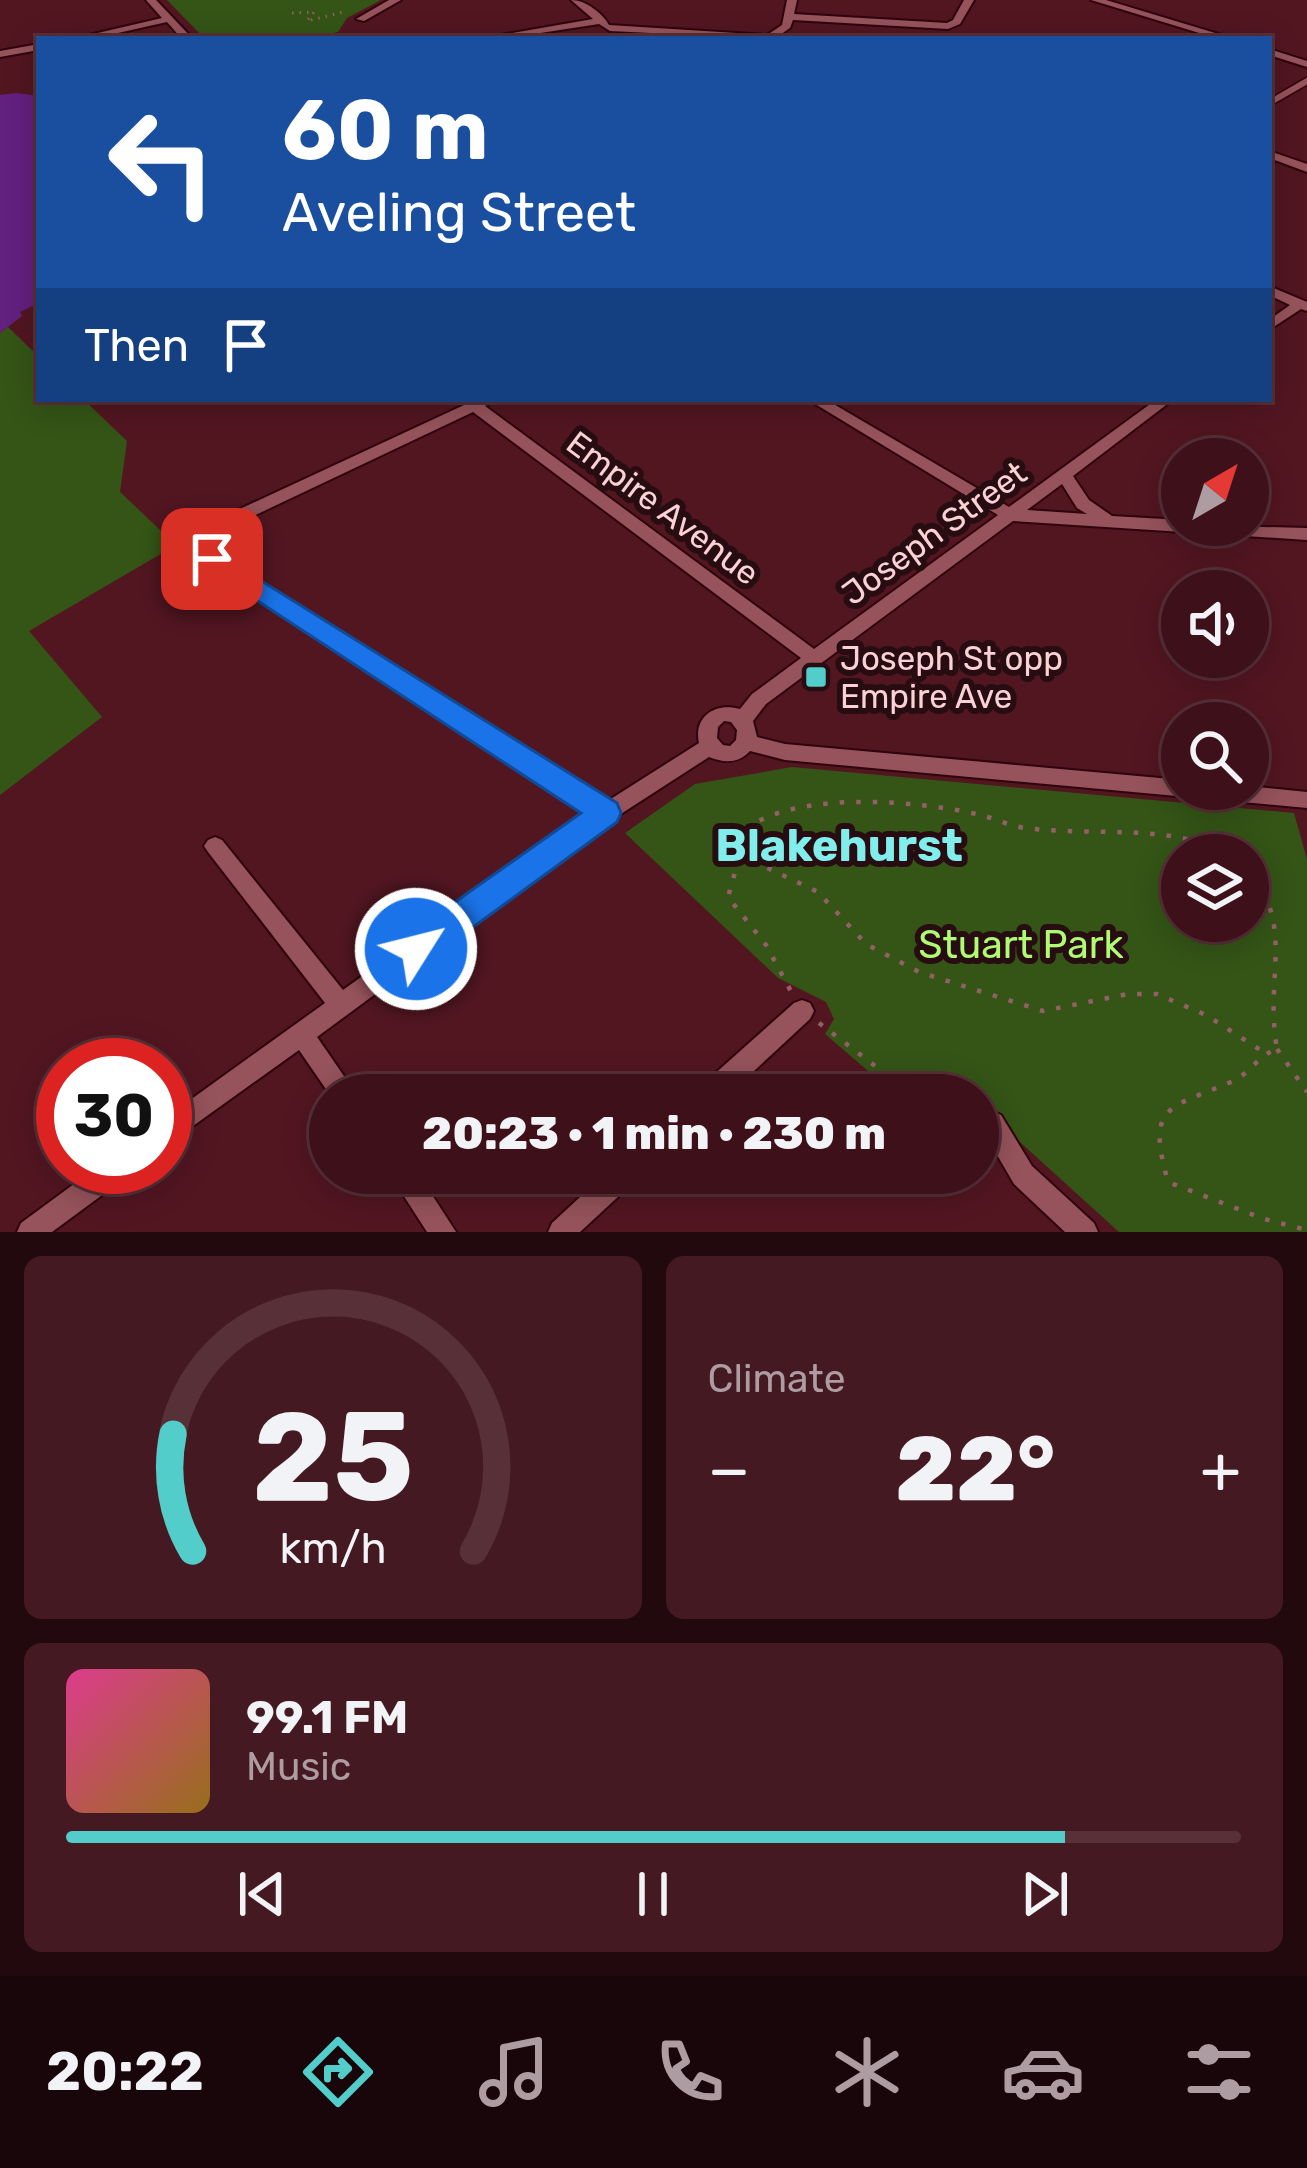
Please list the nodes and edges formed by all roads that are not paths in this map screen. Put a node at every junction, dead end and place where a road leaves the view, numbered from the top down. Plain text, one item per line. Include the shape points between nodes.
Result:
1 (151, 0) edge
2 (396, 0) edge
3 (576, 0) edge
4 (792, 0) edge
5 (970, 0) edge
6 (1096, 0) edge
7 (790, 17) junction
8 (361, 19) dead end
9 (169, 20) junction
10 (606, 25) junction
11 (92, 36) edge
12 (185, 36) edge
13 (509, 36) edge
14 (619, 36) edge
15 (745, 36) edge
16 (773, 36) edge
17 (1220, 36) edge
18 (36, 48) edge
19 (1272, 53) edge
20 (0, 54) edge
21 (1307, 64) edge
22 (1307, 81) edge
23 (1272, 101) edge
24 (1272, 155) edge
25 (1307, 168) edge
26 (1272, 291) edge
27 (1304, 305) edge
28 (1272, 324) edge
29 (482, 402) edge
30 (819, 402) edge
31 (1162, 402) edge
32 (1064, 475) junction
33 (1010, 515) junction
34 (1109, 520) junction
35 (1307, 534) edge
36 (814, 658) junction
37 (742, 721) junction
38 (748, 743) junction
39 (710, 746) junction
40 (1161, 787) edge
41 (1269, 797) edge
42 (1307, 800) edge
43 (606, 813) junction
44 (214, 846) dead end
45 (340, 1004) junction
46 (802, 1011) road end
47 (301, 1034) junction
48 (331, 1074) edge
49 (733, 1074) edge
50 (192, 1113) edge
51 (999, 1136) edge
52 (82, 1194) edge
53 (417, 1194) edge
54 (602, 1194) edge
55 (30, 1232) edge
56 (443, 1232) edge
57 (561, 1232) edge
58 (1085, 1232) edge

1 - 9 street
2 - 8 street
3 - 10 street
4 - 7 street
5 - 7 street via 956,29
6 - 17 street
7 - 16 street
9 - 11 street
9 - 12 street
10 - 13 street
10 - 14 street
10 - 15 street
18 - 20 street
19 - 21 street
22 - 23 lane
24 - 25 street
26 - 27 street
27 - 28 street
29 - 36 street, Empire Avenue
29 - 43 street via 222,524 203,544 212,559
30 - 33 street
31 - 32 street, Joseph Street
32 - 33 street, Joseph Street
32 - 34 street via 1083,505
33 - 34 street
33 - 36 street, Joseph Street
34 - 35 street
36 - 37 street, Joseph Street via 759,698
37 - 38 street
37 - 39 street via 728,716 708,724
38 - 39 street via 731,752
38 - 40 street
39 - 43 street
41 - 42 street
43 - 45 street
44 - 45 street
45 - 47 street
46 - 49 street
47 - 48 street
47 - 50 street
51 - 58 street via 1023,1175
52 - 55 street
53 - 56 street
54 - 57 street

